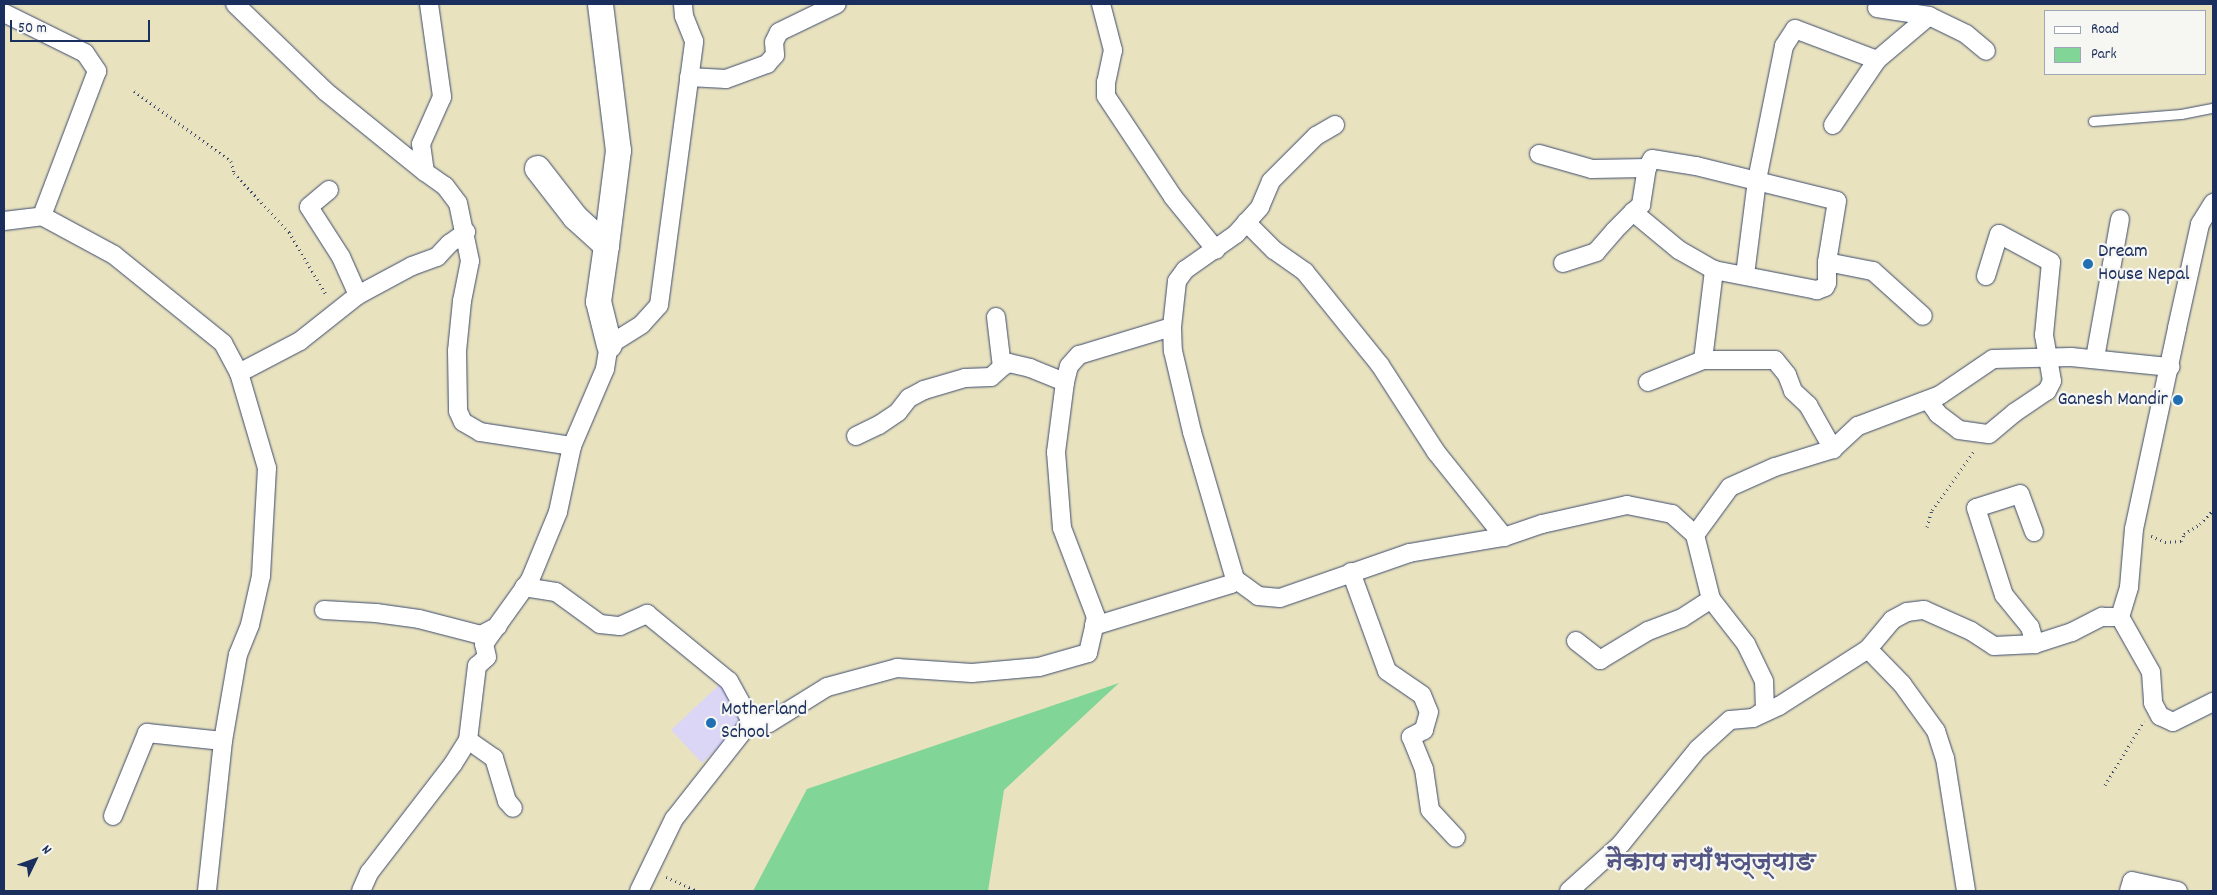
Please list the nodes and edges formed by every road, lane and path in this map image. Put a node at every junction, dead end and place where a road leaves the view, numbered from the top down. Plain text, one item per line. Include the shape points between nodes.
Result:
1 (235, 4) edge
2 (429, 4) edge
3 (600, 4) edge
4 (683, 4) edge
5 (837, 4) edge
6 (1101, 4) edge
7 (1877, 8) dead end
8 (4, 13) edge
9 (1929, 16) junction
10 (1986, 51) dead end
11 (1877, 60) junction
12 (689, 77) junction
13 (134, 91) dead end
14 (2213, 108) edge
15 (2093, 121) dead end
16 (1335, 125) dead end
17 (1833, 125) dead end
18 (1539, 154) dead end
19 (537, 168) dead end
20 (1646, 168) junction
21 (425, 172) junction
22 (1757, 180) junction
23 (329, 190) dead end
24 (2213, 203) edge
25 (1633, 212) junction
26 (42, 216) junction
27 (2120, 220) dead end
28 (4, 221) edge
29 (1246, 222) junction
30 (466, 232) junction
31 (606, 245) junction
32 (1216, 250) junction
33 (1563, 262) dead end
34 (1827, 262) junction
35 (1714, 270) junction
36 (1745, 275) junction
37 (1986, 276) dead end
38 (358, 295) junction
39 (323, 302) dead end
40 (1924, 316) dead end
41 (996, 318) dead end
42 (1172, 326) junction
43 (609, 344) junction
44 (2046, 356) junction
45 (2095, 358) junction
46 (1703, 360) junction
47 (1002, 367) junction
48 (2170, 367) junction
49 (239, 373) junction
50 (1065, 382) junction
51 (1648, 382) dead end
52 (1928, 400) junction
53 (1985, 434) junction
54 (856, 436) dead end
55 (572, 446) junction
56 (1833, 449) junction
57 (2213, 510) edge
58 (1927, 527) dead end
59 (2134, 529) junction
60 (2034, 532) dead end
61 (1694, 535) junction
62 (1504, 537) junction
63 (1351, 572) junction
64 (1235, 579) junction
65 (524, 587) junction
66 (1711, 599) junction
67 (324, 610) dead end
68 (2120, 617) junction
69 (498, 626) junction
70 (1094, 626) junction
71 (1576, 641) dead end
72 (2035, 644) junction
73 (1868, 649) junction
74 (2213, 702) edge
75 (2155, 707) junction
76 (1753, 718) junction
77 (751, 721) junction
78 (468, 740) junction
79 (223, 741) junction
80 (2105, 785) dead end
81 (514, 808) dead end
82 (113, 816) dead end
83 (1456, 838) dead end
84 (652, 871) junction
85 (207, 891) edge
86 (361, 891) edge
87 (639, 891) edge
88 (698, 891) edge
89 (1569, 891) edge
90 (1966, 891) edge
91 (2129, 891) edge
92 (2178, 891) edge

1 - 21 street via 325,90
2 - 21 street via 442,97 421,144
3 - 31 street via 618,150
4 - 12 street via 694,41
5 - 12 street via 779,32 774,42 775,56 767,64 726,79
6 - 32 street via 1113,50 1106,96 1173,197
7 - 9 street
8 - 26 street via 85,53 97,71
9 - 10 street via 1966,34
9 - 11 street
11 - 17 street
11 - 22 street via 1794,29 1784,46
12 - 43 street via 658,305 642,324
13 - 39 path via 231,161 234,173 288,232 328,294
14 - 15 lane via 2182,114
16 - 29 street via 1316,136 1271,182 1260,207
18 - 20 street via 1592,169
19 - 31 street via 575,217
20 - 22 street via 1652,159
20 - 25 street via 1641,205
21 - 30 street via 445,186 458,203
22 - 34 street via 1837,201
22 - 36 street
23 - 38 street via 309,207 341,257
24 - 48 street via 2200,224
25 - 33 street via 1596,252
25 - 35 street via 1679,250
26 - 28 street
26 - 49 street via 114,254 142,276 223,343
27 - 45 street
29 - 32 street
29 - 62 street via 1274,250 1305,272 1380,365 1436,452
30 - 38 street via 437,257 412,266
30 - 55 street via 470,260 457,351 458,412 463,422 480,432
31 - 43 street via 598,301
32 - 42 street via 1185,270 1177,281
34 - 36 street via 1827,283 1817,290
34 - 40 street via 1873,271
35 - 36 street
35 - 46 street
37 - 44 street via 1999,234 2051,262 2044,335
38 - 49 street via 305,338
41 - 47 street
42 - 50 street via 1079,355 1069,366
42 - 64 street via 1173,351 1192,432
43 - 55 street via 605,369
44 - 45 street
44 - 52 street via 1992,359
44 - 53 street via 2052,381 2047,391 2014,413 1997,430
45 - 48 street
46 - 51 street
46 - 56 street via 1775,360 1788,375 1793,391 1808,405
47 - 50 street via 1009,363 1030,368
47 - 54 street via 991,377 965,378 924,390 909,398 898,412 879,425
48 - 59 street
49 - 79 street via 267,468 261,576 250,626 238,654
50 - 70 street via 1056,452 1062,528 1096,617
52 - 53 street via 1938,414 1960,430
52 - 56 street via 1858,426
53 - 58 path via 1958,478 1932,510
55 - 65 street via 558,512 530,580
56 - 61 street via 1775,467 1730,487
57 - 59 path via 2181,541 2165,542
59 - 68 street via 2129,587
60 - 72 street via 2020,494 1976,508 2004,595 2030,627
61 - 62 street via 1672,514 1628,505 1542,524
61 - 66 street
62 - 63 street via 1409,553
63 - 64 street via 1280,598 1258,596
63 - 83 street via 1388,671 1422,695 1429,712 1424,730 1411,737 1424,769 1430,810
64 - 70 street via 1231,584
65 - 69 street
65 - 77 street via 556,592 600,624 620,626 647,614 729,681
66 - 71 street via 1682,618 1648,631 1600,660
66 - 76 street via 1746,644 1764,682 1765,710
67 - 69 street via 419,619 481,635
68 - 72 street via 2102,617 2072,632
68 - 75 street via 2151,672
69 - 78 street via 484,644 487,657 477,666
70 - 77 street via 1088,653 1039,667 972,673 897,668 827,687 769,723
72 - 73 street via 1994,646 1971,631 1924,610 1907,612 1892,620
73 - 76 street via 1779,706
73 - 90 street via 1902,684 1936,731 1946,758
74 - 75 street via 2173,722 2160,716
75 - 80 path via 2131,738 2115,773
76 - 89 street via 1730,720 1698,748 1621,844
77 - 84 street via 674,819
78 - 81 street via 494,758 507,801
78 - 86 street via 369,873
79 - 82 street via 147,733
79 - 85 street
84 - 87 street
84 - 88 path
91 - 92 street via 2132,881

